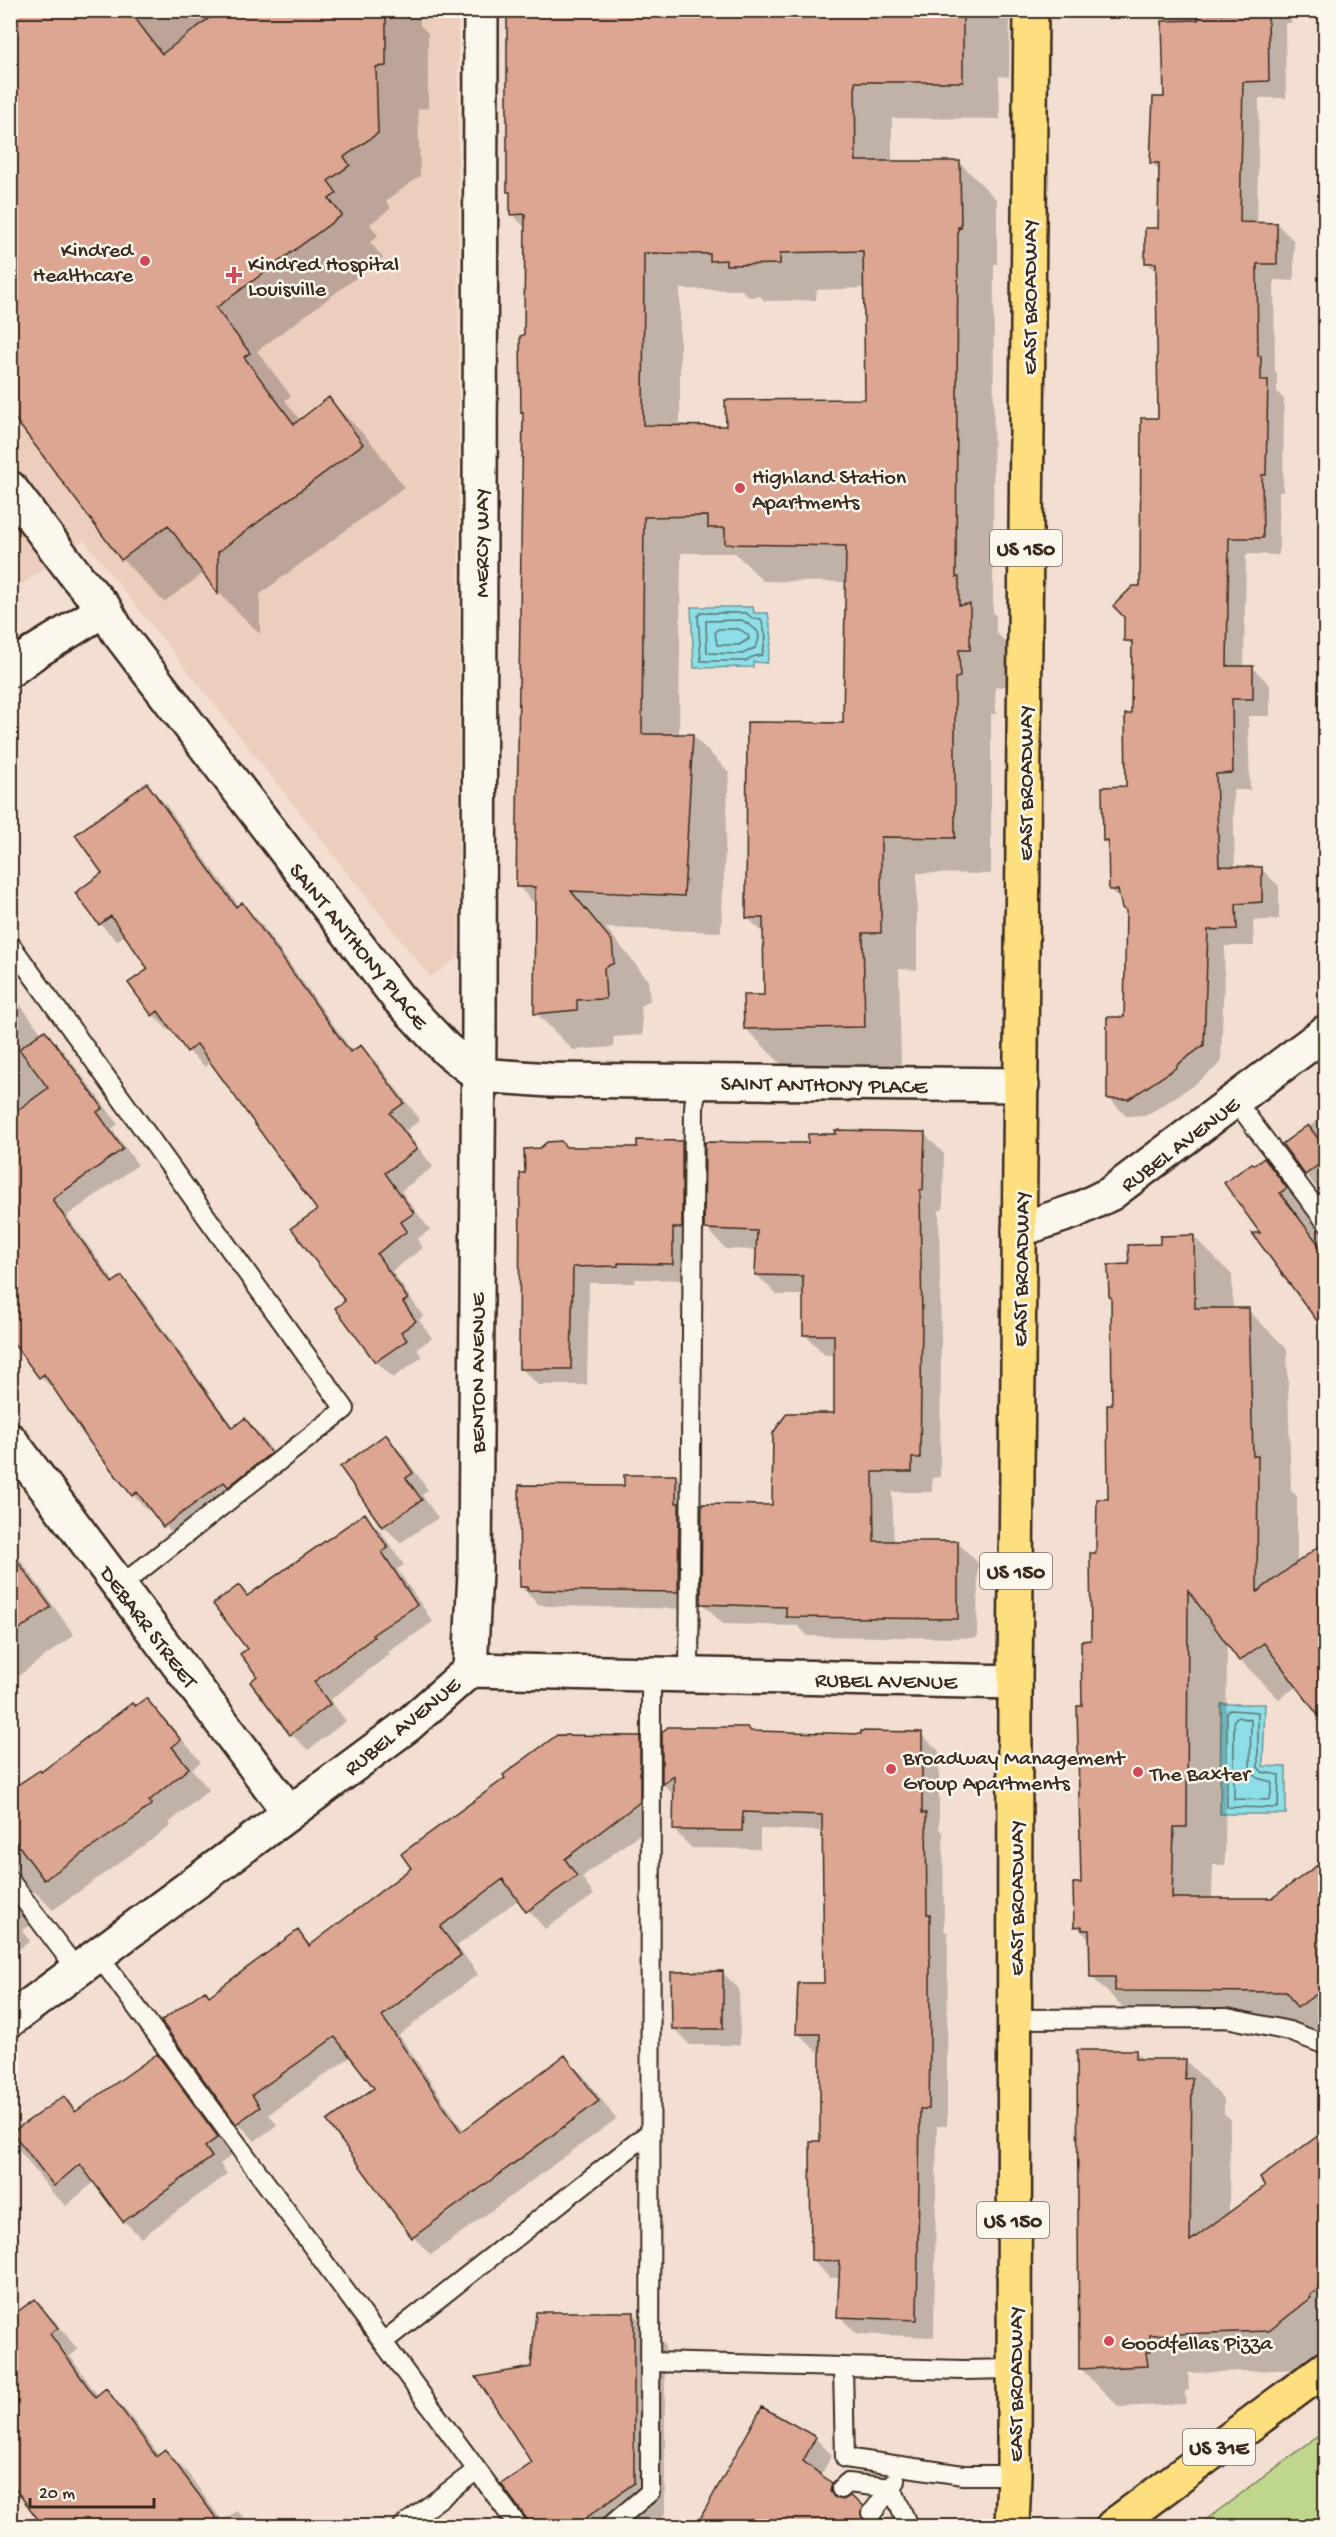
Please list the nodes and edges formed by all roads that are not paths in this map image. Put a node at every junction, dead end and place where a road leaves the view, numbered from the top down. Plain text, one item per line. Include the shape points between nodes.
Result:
1 (481, 10) edge
2 (1031, 10) edge
3 (10, 488) edge
4 (105, 609) junction
5 (10, 670) edge
6 (10, 944) edge
7 (1326, 1032) edge
8 (479, 1075) junction
9 (697, 1082) junction
10 (1022, 1085) junction
11 (1235, 1100) junction
12 (1326, 1222) edge
13 (1019, 1230) junction
14 (10, 1440) edge
15 (120, 1586) junction
16 (470, 1670) junction
17 (651, 1674) junction
18 (689, 1674) junction
19 (1015, 1682) junction
20 (289, 1812) junction
21 (10, 1881) edge
22 (87, 1963) junction
23 (1014, 2019) junction
24 (10, 2020) edge
25 (1324, 2043) edge
26 (650, 2132) junction
27 (383, 2342) junction
28 (651, 2362) junction
29 (843, 2368) junction
30 (1326, 2368) edge
31 (1013, 2369) junction
32 (904, 2467) junction
33 (477, 2470) junction
34 (1014, 2475) junction
35 (892, 2488) junction
36 (841, 2489) dead end
37 (872, 2512) dead end
38 (403, 2526) edge
39 (519, 2526) edge
40 (610, 2526) edge
41 (908, 2526) edge
42 (1012, 2526) edge
43 (1113, 2526) edge

1 - 8 street, MERCY WAY
2 - 10 main road, EAST BROADWAY / US 150
3 - 4 street, SAINT ANTHONY PLACE
4 - 5 street
4 - 8 street, SAINT ANTHONY PLACE via 118,632 398,998 447,1050
6 - 15 lane via 345,1409
7 - 11 street, RUBEL AVENUE
8 - 9 street, SAINT ANTHONY PLACE
8 - 16 street, BENTON AVENUE via 475,1572
9 - 10 street, SAINT ANTHONY PLACE
9 - 18 lane
10 - 13 main road, EAST BROADWAY / US 150
11 - 12 lane
11 - 13 street, RUBEL AVENUE via 1110,1194
13 - 19 main road, EAST BROADWAY / US 150
14 - 15 street, DEBARR STREET
15 - 20 street, DEBARR STREET
16 - 17 street, RUBEL AVENUE
16 - 20 street, RUBEL AVENUE via 408,1725
17 - 18 street, RUBEL AVENUE
17 - 26 lane
18 - 19 street, RUBEL AVENUE
19 - 23 main road, EAST BROADWAY / US 150
20 - 22 street, RUBEL AVENUE
21 - 22 lane
22 - 24 street, RUBEL AVENUE
22 - 27 lane
23 - 25 lane via 1227,2018
23 - 31 main road, EAST BROADWAY / US 150
26 - 27 lane
26 - 28 lane
27 - 33 lane
28 - 29 lane
28 - 40 lane via 650,2492
29 - 31 lane
29 - 32 lane via 845,2458
30 - 43 main road, US 31E
31 - 34 main road, EAST BROADWAY / US 150
32 - 34 lane via 963,2475
32 - 35 lane
33 - 38 lane
33 - 39 lane
34 - 42 main road, EAST BROADWAY / US 150
35 - 36 lane via 847,2483
35 - 37 lane
35 - 41 lane

